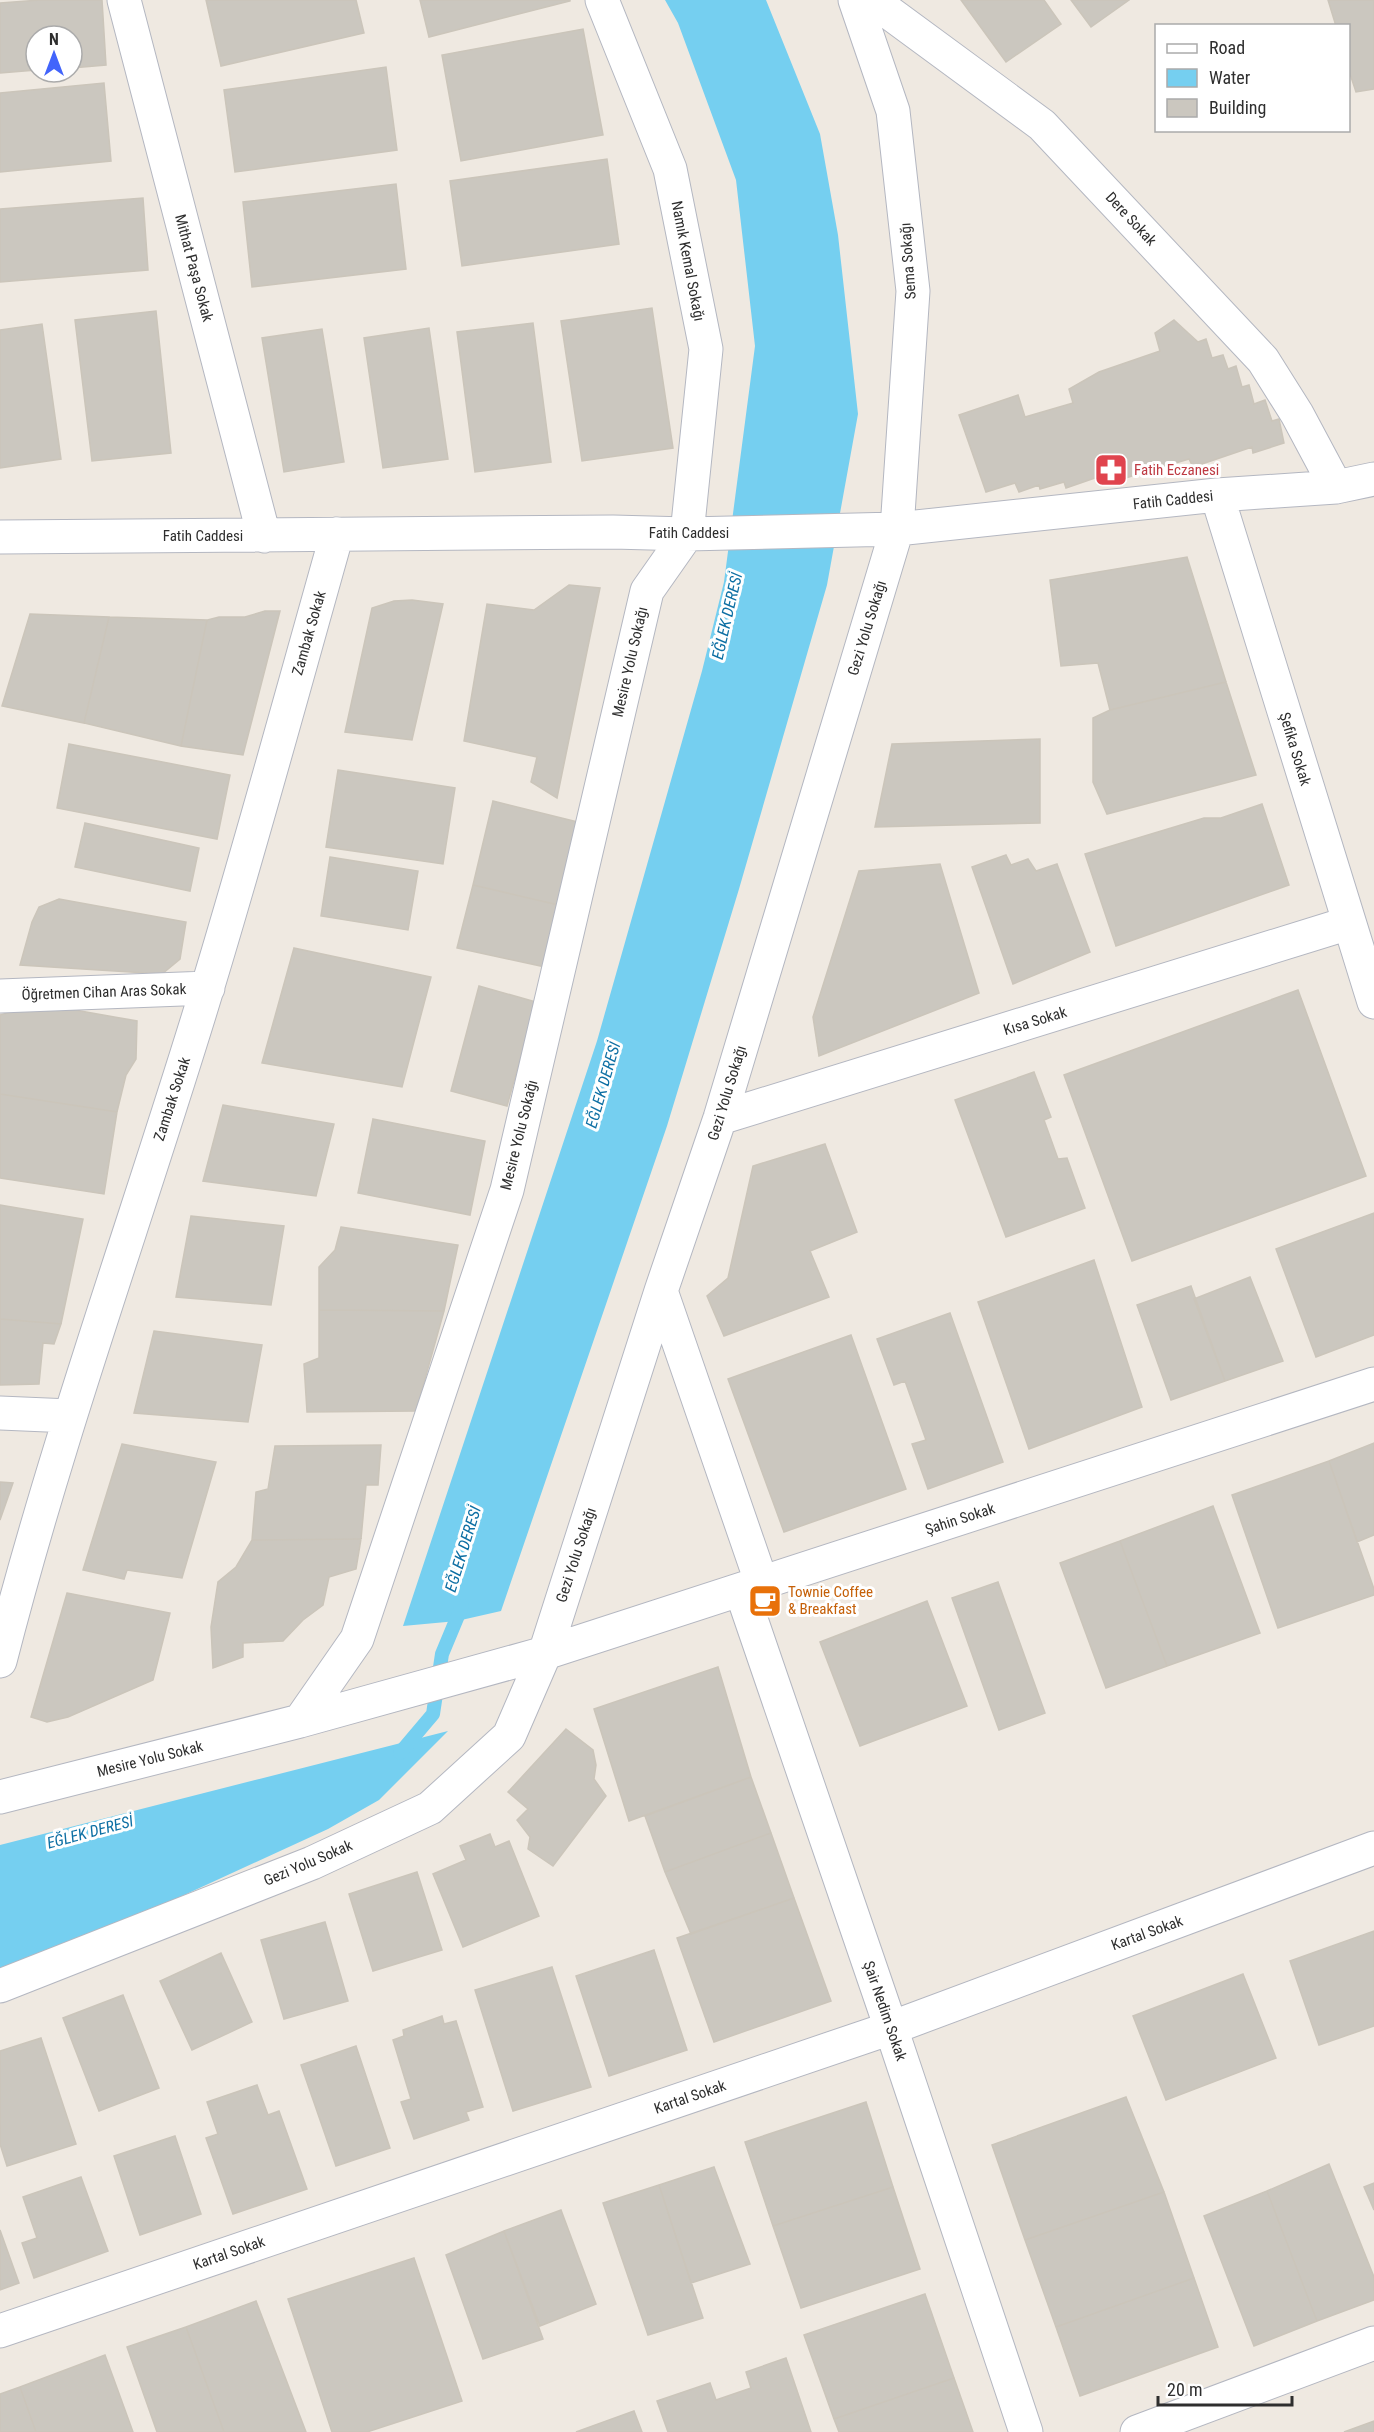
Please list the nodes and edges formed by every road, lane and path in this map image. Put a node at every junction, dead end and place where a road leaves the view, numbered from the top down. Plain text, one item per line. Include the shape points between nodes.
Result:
1 (124, 0) edge
2 (602, 0) edge
3 (855, 0) edge
4 (872, 0) edge
5 (1374, 479) edge
6 (1336, 488) junction
7 (1216, 495) junction
8 (897, 529) junction
9 (337, 534) junction
10 (687, 534) junction
11 (264, 536) junction
12 (0, 537) edge
13 (1349, 923) junction
14 (208, 988) junction
15 (0, 996) edge
16 (1374, 1002) edge
17 (720, 1118) junction
18 (661, 1291) junction
19 (1374, 1384) edge
20 (0, 1413) edge
21 (70, 1416) junction
22 (751, 1587) junction
23 (545, 1653) junction
24 (0, 1661) edge
25 (300, 1721) junction
26 (0, 1797) edge
27 (1374, 1848) edge
28 (0, 1986) edge
29 (891, 2028) junction
30 (0, 2331) edge
31 (1374, 2343) edge
32 (1026, 2432) edge
33 (1137, 2432) edge

1 - 11 street, Mithat Paşa Sokak
2 - 10 street, Namık Kemal Sokağı via 670,169 706,349
3 - 8 street, Sema Sokağı via 893,111 913,291
4 - 6 street, Dere Sokak via 1042,124 1263,360
5 - 6 street, Fatih Caddesi
6 - 7 street, Fatih Caddesi
7 - 8 street, Fatih Caddesi
7 - 13 street, Şefika Sokak
8 - 10 street, Fatih Caddesi
8 - 17 street, Gezi Yolu Sokağı
9 - 10 street, Fatih Caddesi
9 - 11 street, Fatih Caddesi
9 - 14 street, Zambak Sokak
10 - 25 street, Mesire Yolu Sokağı via 647,591 507,1190 357,1639
11 - 12 street, Fatih Caddesi
13 - 16 street, Şefika Sokak
13 - 17 street, Kısa Sokak
14 - 15 street, Öğretmen Cihan Aras Sokak
14 - 21 street, Zambak Sokak
17 - 18 street, Gezi Yolu Sokağı
18 - 22 street, Şair Nedim Sokak
18 - 23 street, Gezi Yolu Sokağı
19 - 22 street, Şahin Sokak
20 - 21 street
21 - 24 street, Zambak Sokak
22 - 23 street, Şahin Sokak
22 - 29 street, Şair Nedim Sokak
23 - 25 street, Mesire Yolu Sokak
23 - 28 street, Gezi Yolu Sokak via 509,1736 430,1808 312,1863
25 - 26 street, Mesire Yolu Sokak
27 - 29 street, Kartal Sokak
29 - 30 street, Kartal Sokak
29 - 32 street, Şair Nedim Sokak
31 - 33 street

